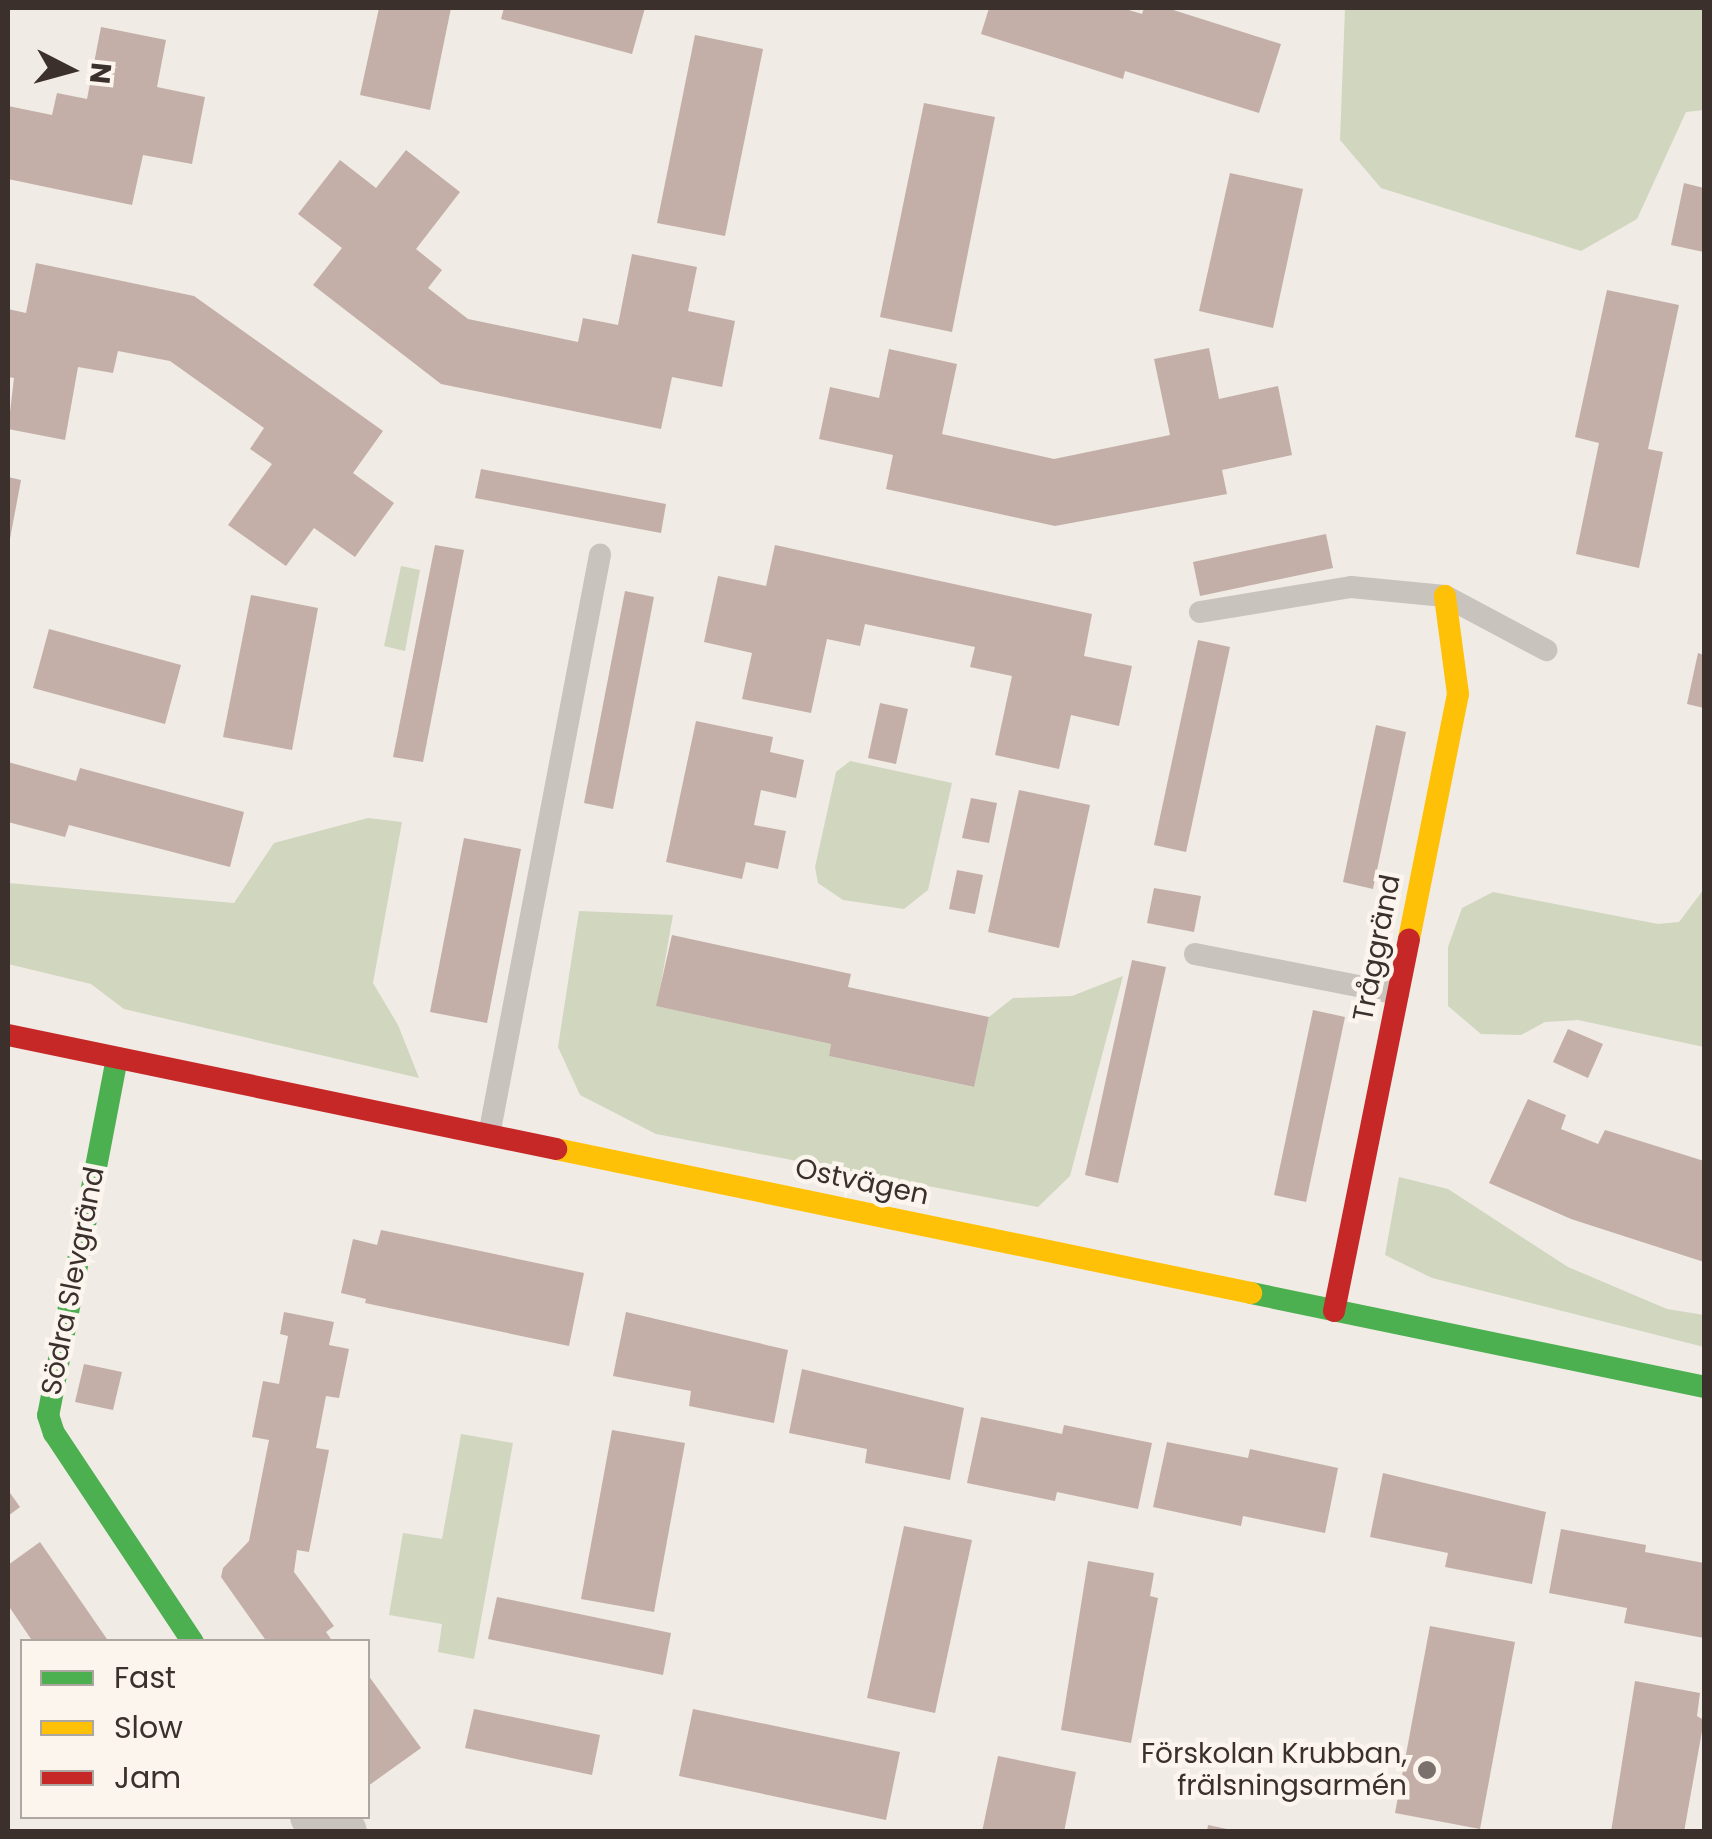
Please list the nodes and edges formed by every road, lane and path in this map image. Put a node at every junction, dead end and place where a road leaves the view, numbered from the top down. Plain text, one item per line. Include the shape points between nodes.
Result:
1 (600, 554) dead end
2 (1445, 596) junction
3 (1200, 612) dead end
4 (1546, 650) dead end
5 (1196, 954) dead end
6 (1398, 994) junction
7 (8, 1035) edge
8 (118, 1058) junction
9 (489, 1135) junction
10 (1334, 1310) junction
11 (1704, 1387) edge
12 (191, 1639) edge
13 (319, 1819) edge
14 (343, 1832) edge

1 - 9 lane
2 - 3 lane via 1351,588
2 - 4 lane
2 - 6 street, Tråggränd via 1458,694
5 - 6 lane
6 - 10 street, Tråggränd
7 - 8 street, Ostvägen
8 - 9 street, Ostvägen
8 - 12 street, Södra Slevgränd via 48,1414 54,1433
9 - 10 street, Ostvägen
10 - 11 street, Ostvägen
13 - 14 street

